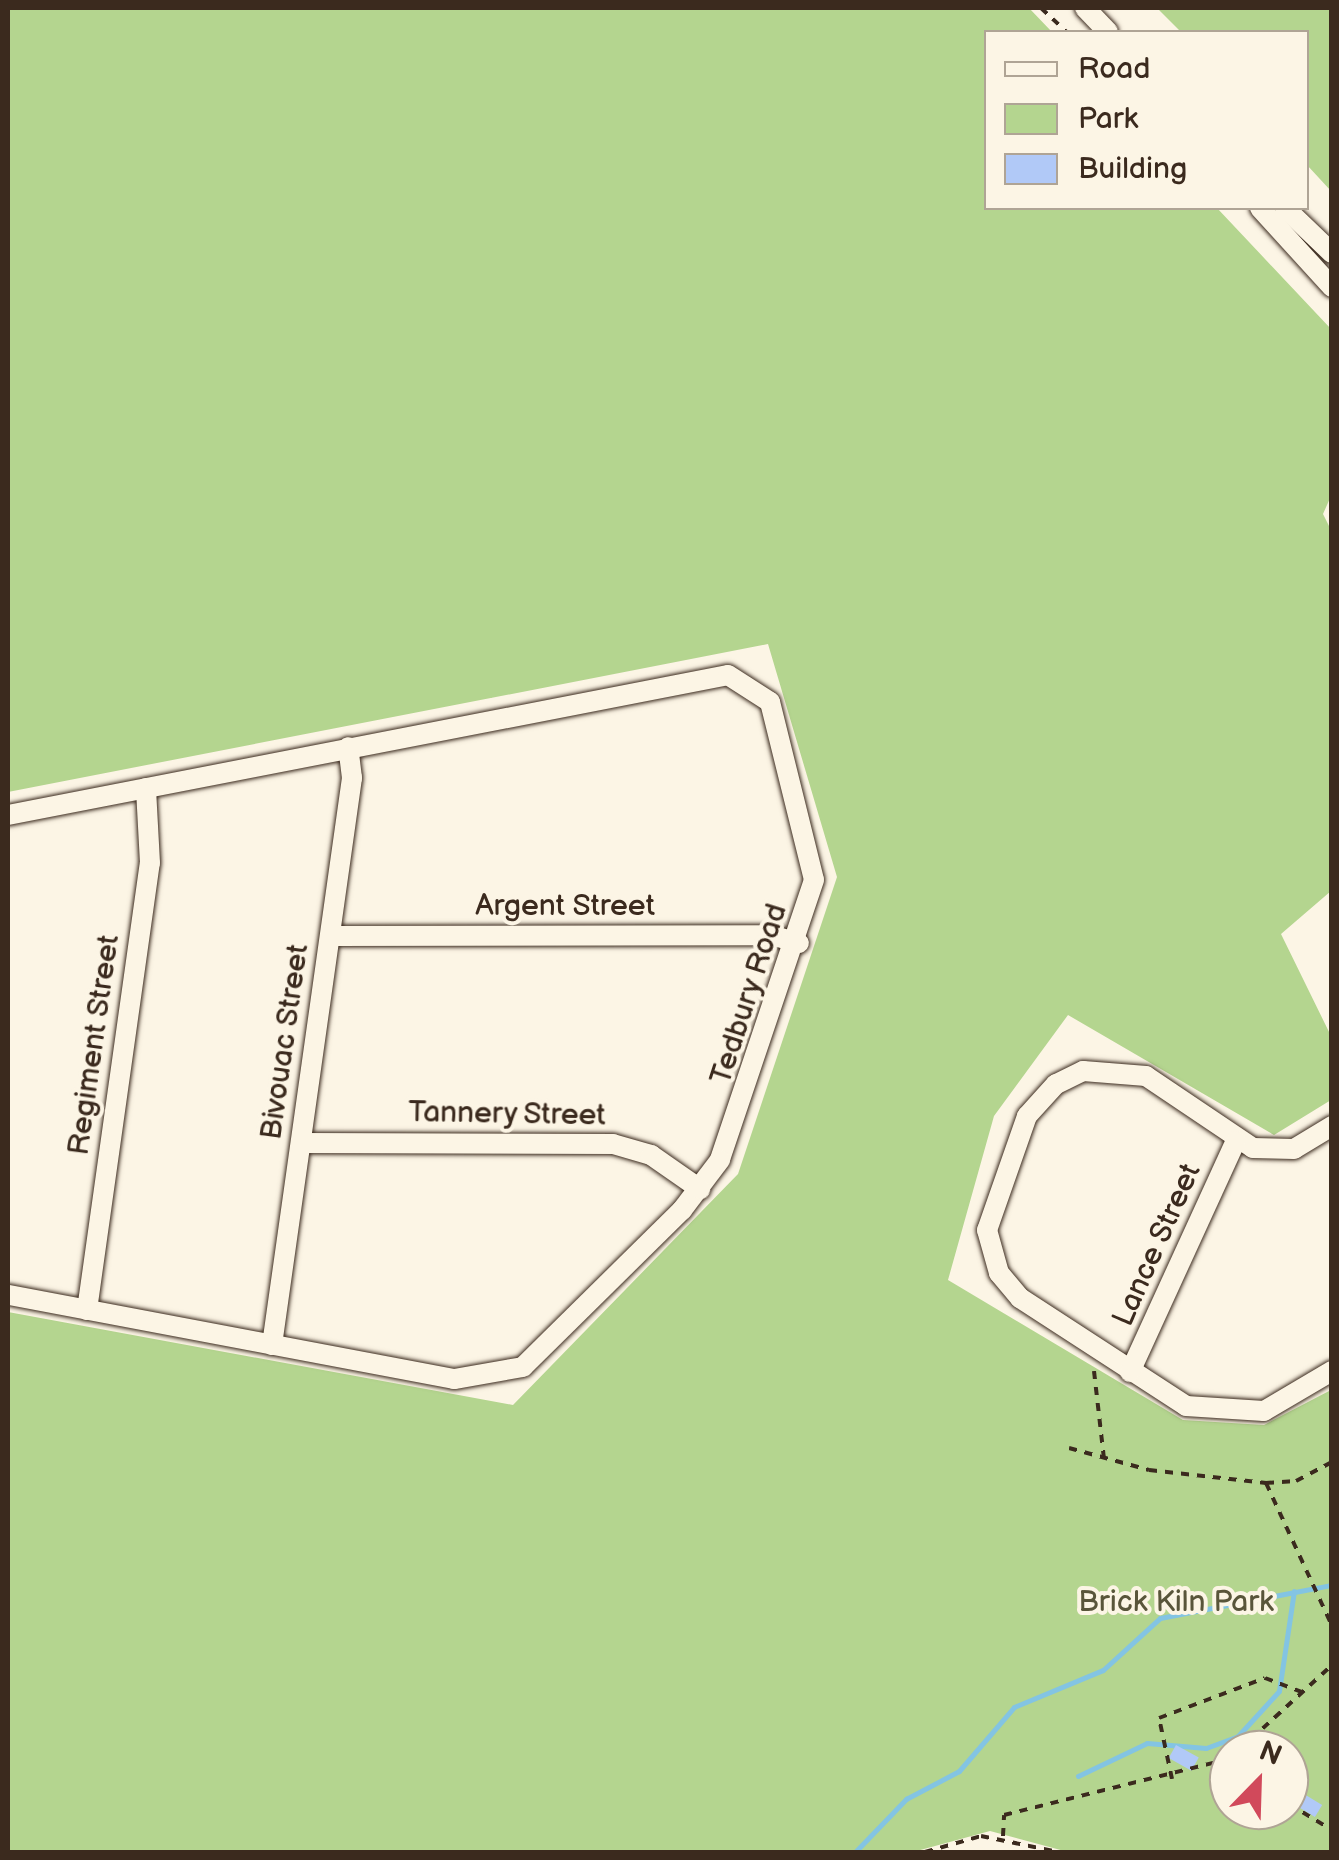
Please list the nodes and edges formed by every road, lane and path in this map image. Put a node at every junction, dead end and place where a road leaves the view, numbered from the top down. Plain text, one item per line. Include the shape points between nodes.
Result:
1 (1040, 8) edge
2 (1085, 8) edge
3 (1064, 30) edge
4 (1106, 30) edge
5 (1262, 210) edge
6 (1287, 210) edge
7 (1332, 253) edge
8 (1332, 288) edge
9 (348, 747) junction
10 (146, 788) junction
11 (8, 815) edge
12 (331, 936) junction
13 (798, 943) junction
14 (1332, 1126) edge
15 (301, 1142) junction
16 (1236, 1142) junction
17 (700, 1189) junction
18 (8, 1295) edge
19 (88, 1310) junction
20 (272, 1344) junction
21 (1096, 1362) dead end
22 (1332, 1371) edge
23 (1130, 1372) junction
24 (1068, 1448) dead end
25 (1104, 1459) junction
26 (1332, 1462) edge
27 (1266, 1483) junction
28 (1332, 1626) edge
29 (1332, 1666) edge
30 (1301, 1692) junction
31 (1260, 1730) edge
32 (1209, 1770) edge
33 (1172, 1779) junction
34 (1309, 1816) edge
35 (1332, 1830) edge
36 (1002, 1836) junction
37 (924, 1852) edge
38 (1058, 1852) edge

1 - 3 path
2 - 4 street
5 - 8 street
6 - 7 street
9 - 10 street, Tedbury Road
9 - 12 street, Bivouac Street
9 - 13 street, Tedbury Road via 720,675 749,682 770,702 810,838 813,893
10 - 11 street, Tedbury Road
10 - 19 street, Regiment Street via 150,864
12 - 13 street, Argent Street via 771,935
12 - 15 street, Bivouac Street
13 - 17 street, Tedbury Road via 731,1138
14 - 16 street via 1276,1152
15 - 17 street, Tannery Street via 613,1144 651,1155
15 - 20 street, Bivouac Street
16 - 23 street, Lance Street
16 - 23 street via 1160,1084 1115,1068 1056,1084 1018,1134 988,1216 1000,1274 1020,1298
17 - 20 street, Tedbury Road via 538,1356 504,1376 454,1379
18 - 19 street, Tedbury Road
19 - 20 street, Tedbury Road
21 - 25 path
22 - 23 street via 1287,1403 1235,1414 1186,1406
24 - 25 path
25 - 27 path
26 - 27 path via 1296,1481
27 - 28 path
29 - 30 path
30 - 31 path
30 - 33 path via 1264,1678 1159,1718
32 - 33 path
33 - 36 path via 1004,1814
34 - 35 path
36 - 37 path
36 - 38 path

